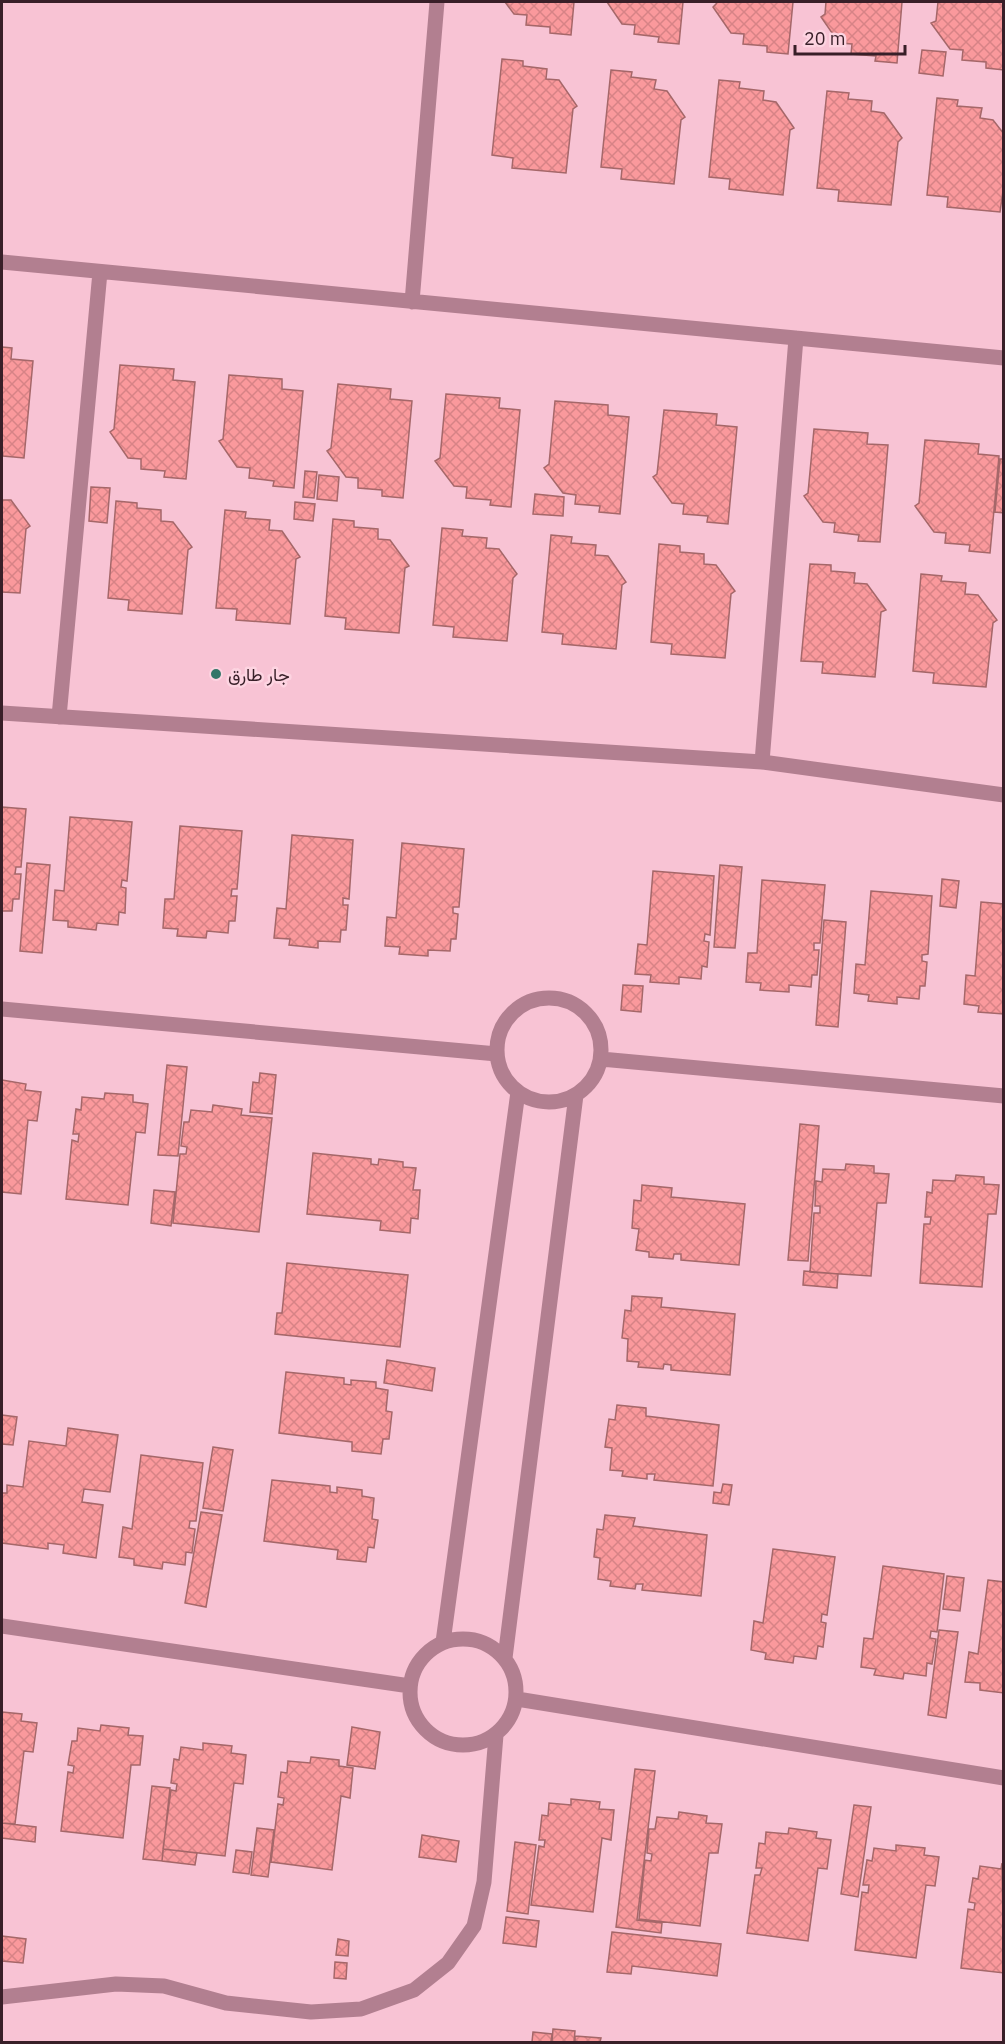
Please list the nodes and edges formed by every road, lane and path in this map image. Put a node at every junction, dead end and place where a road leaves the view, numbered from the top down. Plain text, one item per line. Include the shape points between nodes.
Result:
1 (437, 2) edge
2 (2, 262) edge
3 (100, 272) junction
4 (412, 302) junction
5 (796, 338) junction
6 (1004, 358) edge
7 (2, 713) edge
8 (59, 717) junction
9 (762, 762) junction
10 (1004, 795) edge
11 (2, 1009) edge
12 (497, 1054) junction
13 (601, 1059) junction
14 (518, 1092) junction
15 (576, 1095) junction
16 (1004, 1096) edge
17 (2, 1626) edge
18 (443, 1642) junction
19 (505, 1658) junction
20 (410, 1686) junction
21 (517, 1699) junction
22 (496, 1735) junction
23 (1004, 1778) edge
24 (2, 1997) edge

1 - 4 street
2 - 3 street
3 - 4 street
3 - 8 street
4 - 5 street
5 - 6 street
5 - 9 street
7 - 8 street
8 - 9 street
9 - 10 street
11 - 12 street
12 - 13 street via 500,1033 511,1014 530,1001 552,997 573,1004 590,1018 601,1037
12 - 14 street via 504,1077
13 - 15 street via 593,1080
13 - 16 street
14 - 15 street via 537,1101 557,1102
14 - 18 street
15 - 19 street
17 - 20 street
18 - 19 street via 465,1638 487,1644
18 - 20 street via 427,1652 415,1667
19 - 21 street via 515,1677
20 - 22 street via 412,1707 421,1725 437,1738 457,1745 477,1744
21 - 22 street via 510,1719
21 - 23 street
22 - 24 street via 484,1882 474,1926 448,1963 414,1989 361,2009 311,2012 226,2003 164,1986 126,1984

